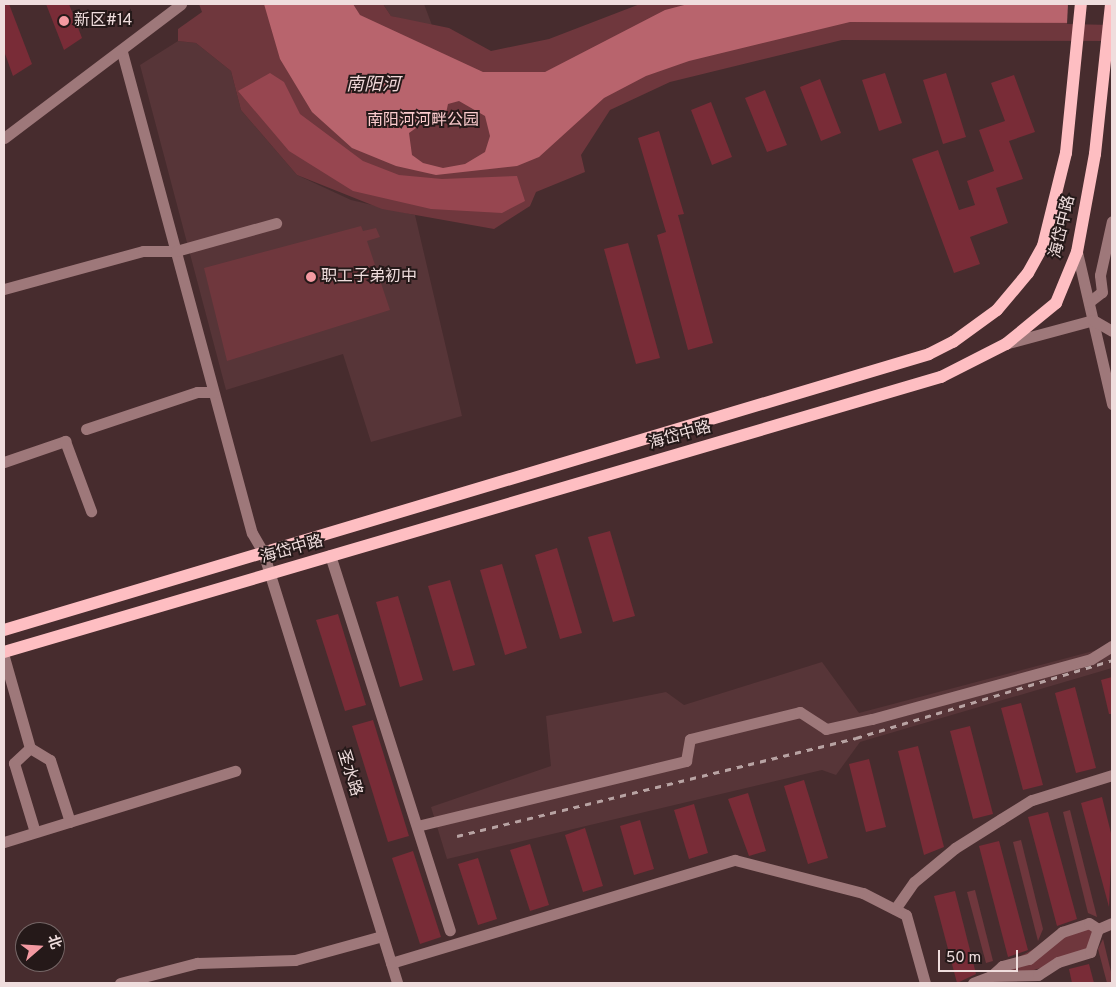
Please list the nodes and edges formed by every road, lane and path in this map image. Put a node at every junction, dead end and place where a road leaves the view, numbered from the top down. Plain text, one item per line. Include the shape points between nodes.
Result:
1 (181, 4) edge
2 (1081, 4) edge
3 (1111, 4) edge
4 (171, 8) edge
5 (122, 52) junction
6 (4, 138) edge
7 (1112, 221) edge
8 (276, 223) dead end
9 (176, 251) junction
10 (1077, 252) junction
11 (4, 289) edge
12 (1089, 302) junction
13 (1092, 320) junction
14 (1112, 331) edge
15 (1006, 344) junction
16 (213, 392) junction
17 (1112, 404) edge
18 (86, 429) dead end
19 (4, 462) edge
20 (91, 511) dead end
21 (262, 552) junction
22 (330, 555) junction
23 (269, 573) junction
24 (4, 630) edge
25 (1112, 646) edge
26 (4, 652) edge
27 (4, 658) edge
28 (30, 748) junction
29 (235, 771) dead end
30 (1112, 775) edge
31 (70, 822) junction
32 (418, 826) junction
33 (35, 832) junction
34 (4, 842) edge
35 (895, 909) junction
36 (1112, 923) edge
37 (1098, 929) junction
38 (450, 930) dead end
39 (382, 936) junction
40 (391, 963) junction
41 (991, 976) junction
42 (120, 983) edge
43 (397, 983) edge
44 (925, 983) edge
45 (973, 983) edge

1 - 4 street
2 - 21 main road, 海岱中路 via 1066,153 1043,246 1028,273 997,310 954,342 930,354
3 - 10 main road, 海岱中路 via 1095,154
4 - 5 street
5 - 6 street
5 - 9 street, 圣水路
7 - 12 street via 1100,275 1102,292
8 - 9 street
9 - 11 street via 143,251
9 - 16 street, 圣水路
10 - 12 street
10 - 15 main road, 海岱中路 via 1056,303
12 - 13 street
13 - 14 street
13 - 15 street
13 - 17 street
15 - 22 main road, 海岱中路 via 940,377
16 - 18 street via 197,392
16 - 21 street, 圣水路 via 252,533
19 - 20 street via 65,441
21 - 23 street, 圣水路
21 - 24 main road, 海岱中路
22 - 23 main road, 海岱中路
22 - 32 street
23 - 26 main road, 海岱中路
23 - 39 street, 圣水路
25 - 32 street via 1091,659 872,719 826,728 800,712 690,739 686,761
27 - 28 street
28 - 31 street via 50,760
28 - 33 street via 14,763
29 - 31 street
30 - 35 street via 1032,800 1001,819 955,848 914,882
31 - 33 street
32 - 38 street
33 - 34 street
35 - 40 street via 863,893 735,860
35 - 44 street via 906,914
36 - 37 street
37 - 41 street via 1089,922 1062,932 1029,959 1002,966
37 - 41 street via 1090,952 1058,962 1038,975
39 - 40 street, 圣水路
39 - 42 street via 295,960 197,963
40 - 43 street, 圣水路
41 - 45 street

